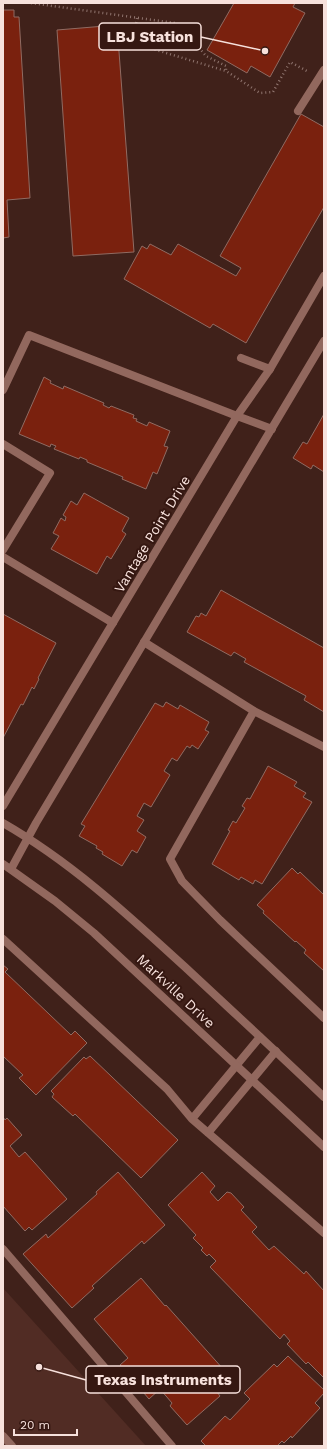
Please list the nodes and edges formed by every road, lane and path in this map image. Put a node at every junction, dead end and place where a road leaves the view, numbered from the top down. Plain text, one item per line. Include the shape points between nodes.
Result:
1 (31, 3) edge
2 (137, 18) junction
3 (290, 62) dead end
4 (324, 70) edge
5 (226, 71) junction
6 (298, 111) dead end
7 (324, 276) edge
8 (324, 341) edge
9 (241, 358) dead end
10 (270, 369) junction
11 (3, 390) edge
12 (238, 416) junction
13 (272, 429) junction
14 (3, 444) edge
15 (3, 550) edge
16 (3, 557) edge
17 (113, 623) junction
18 (144, 642) junction
19 (254, 710) junction
20 (324, 747) edge
21 (3, 806) edge
22 (3, 823) edge
23 (28, 837) junction
24 (3, 864) edge
25 (11, 869) junction
26 (3, 939) edge
27 (324, 1018) edge
28 (260, 1037) junction
29 (276, 1051) junction
30 (236, 1065) junction
31 (252, 1080) junction
32 (324, 1097) edge
33 (192, 1119) junction
34 (208, 1133) junction
35 (324, 1147) edge
36 (324, 1233) edge
37 (3, 1249) edge
38 (3, 1436) edge
39 (12, 1446) edge
40 (172, 1446) edge

1 - 2 path
2 - 5 path via 175,23 206,56 226,66
2 - 5 path via 133,44
3 - 5 path via 273,92 266,94 260,93
4 - 6 street
7 - 10 street, Vantage Point Drive
8 - 13 street
9 - 10 street
10 - 12 street, Vantage Point Drive
11 - 12 street via 29,335
12 - 13 street
12 - 17 street, Vantage Point Drive
13 - 18 street
14 - 15 street via 50,473
16 - 17 street
17 - 21 street, Vantage Point Drive
18 - 19 street
18 - 23 street
19 - 20 street
19 - 27 street via 170,859 182,881
22 - 23 street, Markville Drive
23 - 25 street
23 - 28 street, Markville Drive via 113,901
24 - 25 street, Markville Drive
25 - 30 street, Markville Drive via 55,900 94,933
26 - 33 street via 167,1089
28 - 29 street, Markville Drive
28 - 30 street
29 - 31 street
29 - 32 street, Markville Drive
30 - 31 street, Markville Drive
30 - 33 street
31 - 34 street
31 - 35 street, Markville Drive
33 - 34 street
34 - 36 street
37 - 40 street
38 - 39 street

